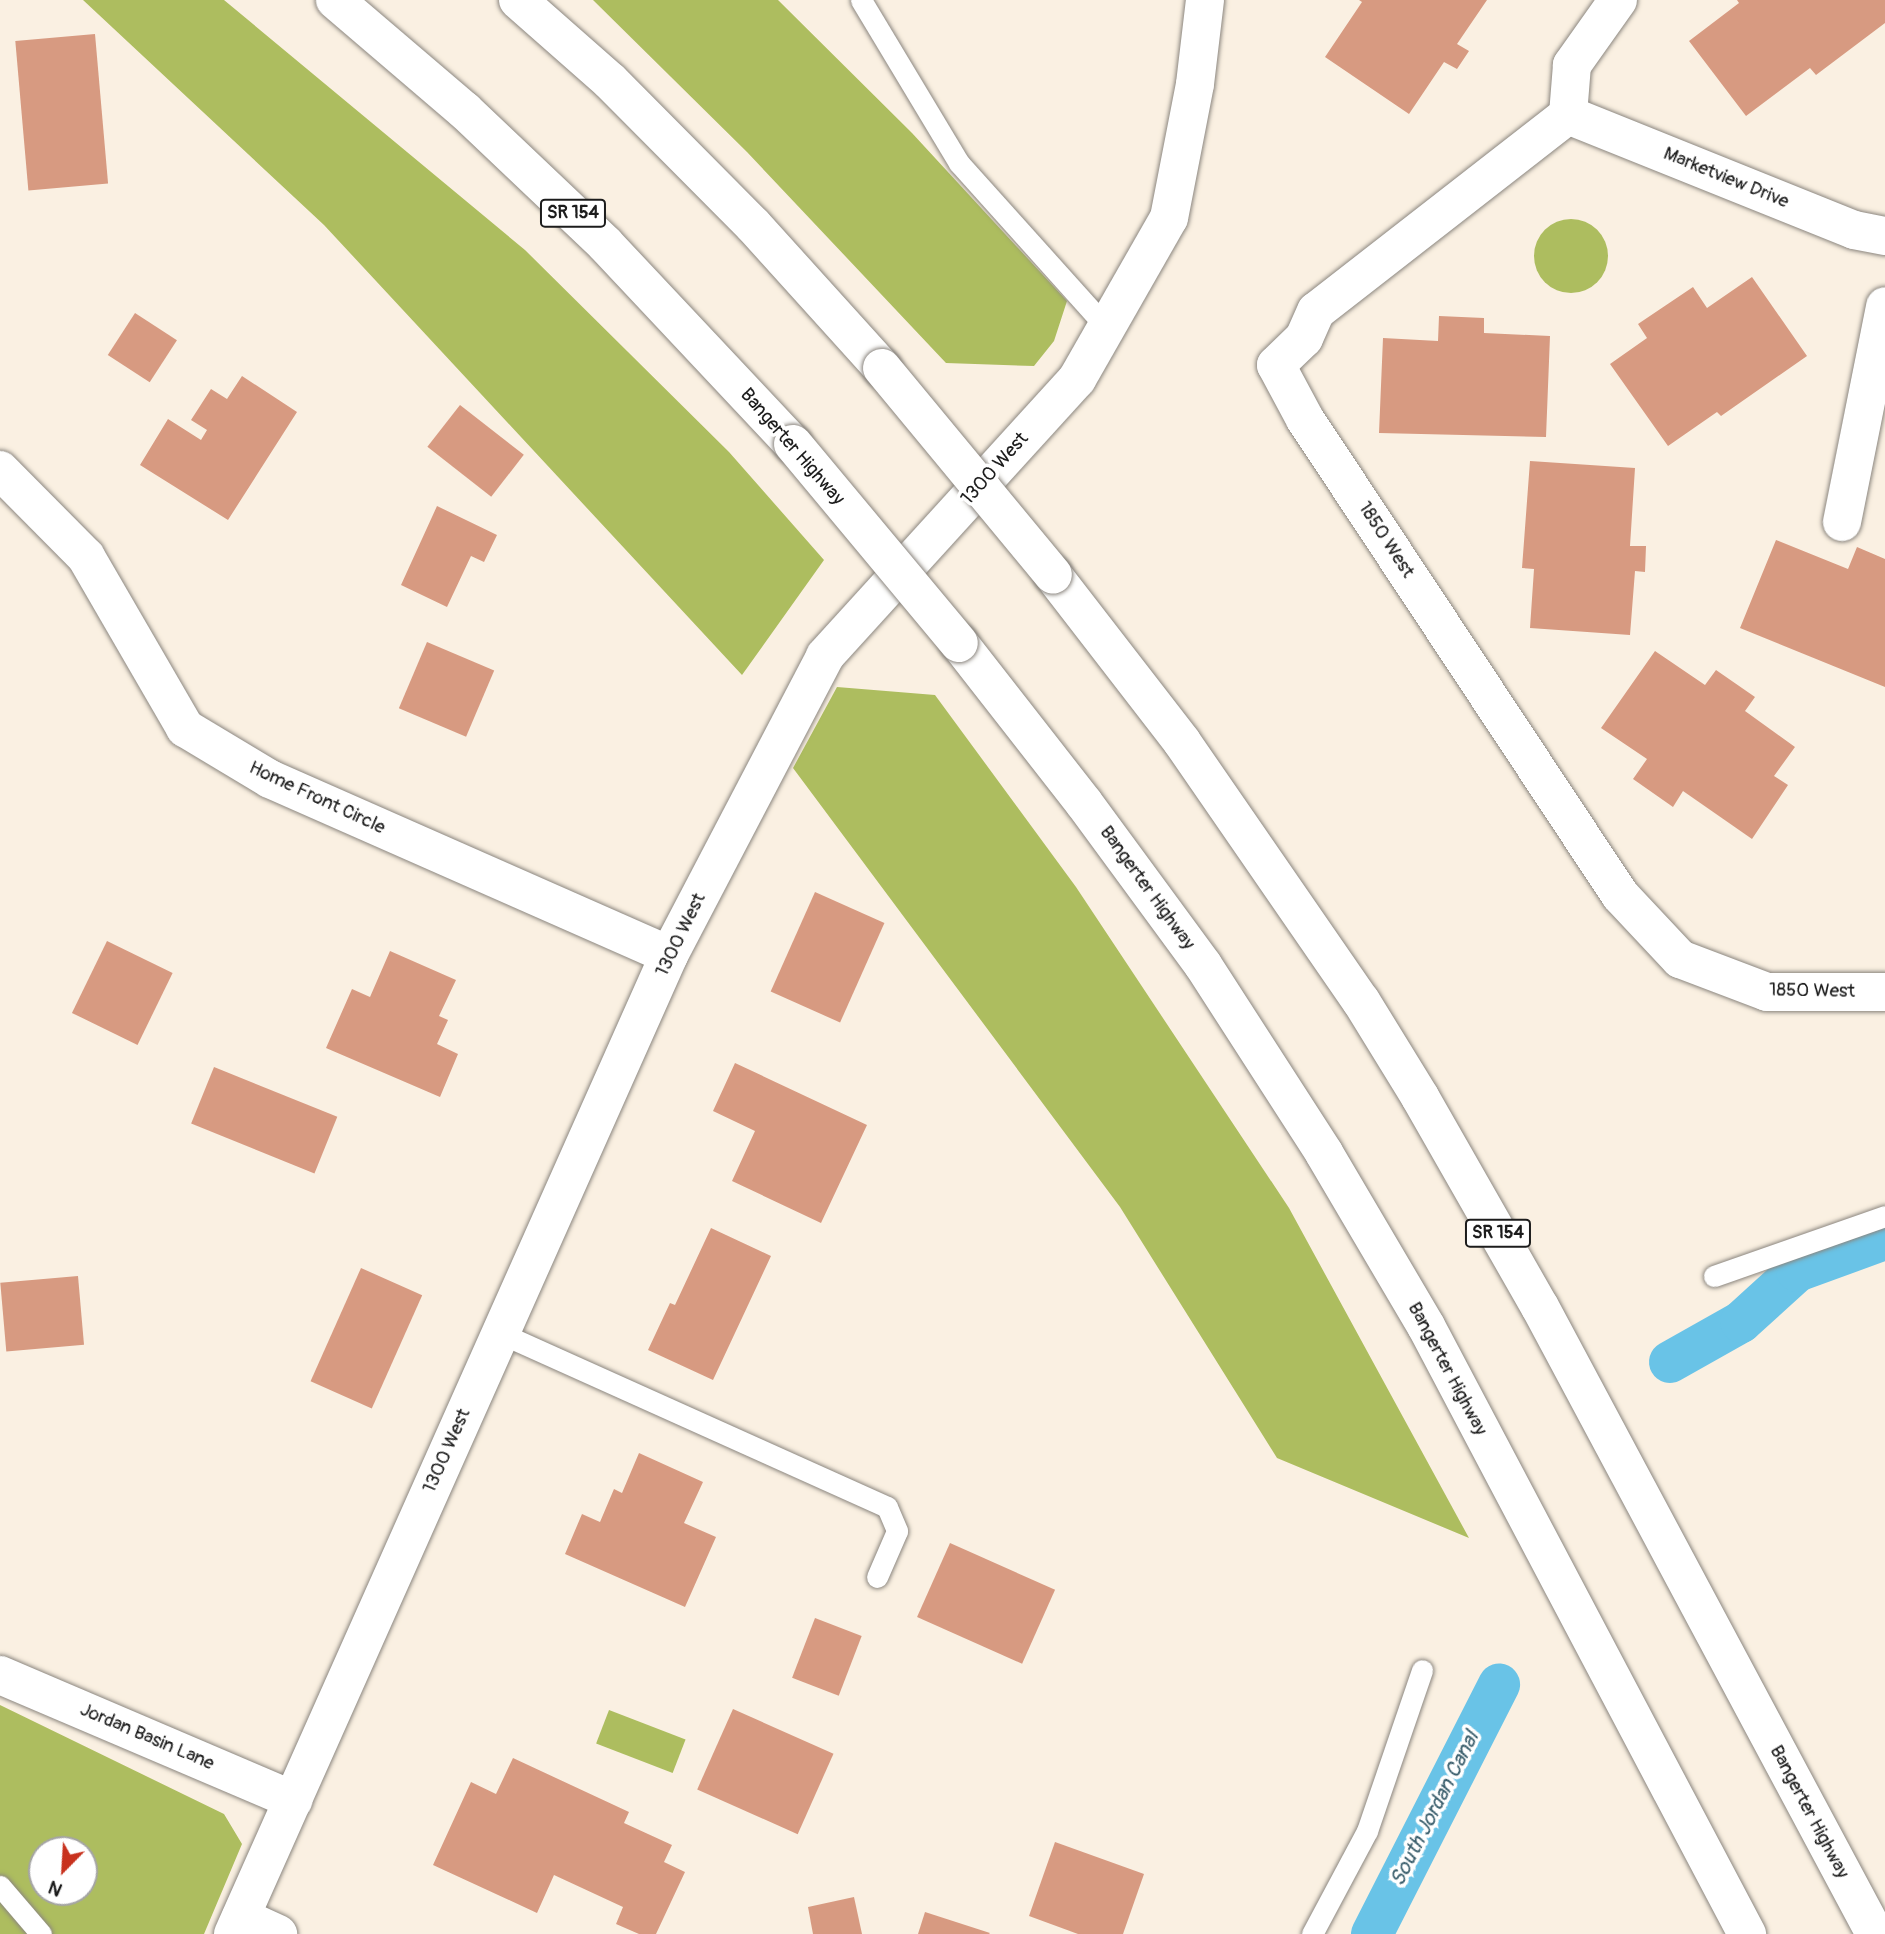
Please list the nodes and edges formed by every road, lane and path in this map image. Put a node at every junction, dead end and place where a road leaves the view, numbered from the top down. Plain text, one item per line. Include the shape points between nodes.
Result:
1 (335, 0) edge
2 (518, 0) edge
3 (861, 0) edge
4 (1205, 0) edge
5 (1618, 0) edge
6 (1568, 115) junction
7 (1885, 236) edge
8 (1885, 306) edge
9 (1108, 329) junction
10 (0, 470) edge
11 (1842, 522) dead end
12 (669, 955) junction
13 (1885, 992) edge
14 (1885, 1216) edge
15 (1713, 1276) dead end
16 (500, 1333) junction
17 (877, 1577) dead end
18 (1422, 1670) dead end
19 (0, 1675) edge
20 (293, 1800) junction
21 (1699, 1851) junction
22 (0, 1886) edge
23 (237, 1925) edge
24 (41, 1934) edge
25 (278, 1934) edge
26 (1312, 1934) edge
27 (1734, 1934) edge
28 (1747, 1934) edge
29 (1875, 1934) edge

1 - 21 main road, Bangerter Highway / SR 154, bridge via 464,110 606,244 793,444 959,643 1084,803 1203,965 1324,1153 1426,1326
2 - 29 main road, Bangerter Highway / SR 154, bridge via 610,81 754,225 882,368 1053,575 1182,742 1361,1001 1420,1097 1540,1307
3 - 9 lane via 959,163
4 - 9 main road, 1300 West via 1195,84 1169,218
5 - 6 main road via 1573,65
6 - 7 main road, Marketview Drive via 1854,230
6 - 13 main road, 1850 West via 1316,311 1304,338 1276,365 1305,419 1620,895 1680,959 1767,992
8 - 11 main road
9 - 12 main road, 1300 West via 1077,379 825,656
10 - 12 main road, Home Front Circle via 86,556 185,727 270,779
12 - 16 main road, 1300 West
14 - 15 lane
16 - 17 lane via 887,1507 897,1531
16 - 20 main road, 1300 West
18 - 26 lane via 1367,1831
19 - 20 main road, Jordan Basin Lane
20 - 23 main road, 1300 West
21 - 27 main road
21 - 28 main road, Bangerter Highway / SR 154
22 - 24 lane
23 - 25 main road

